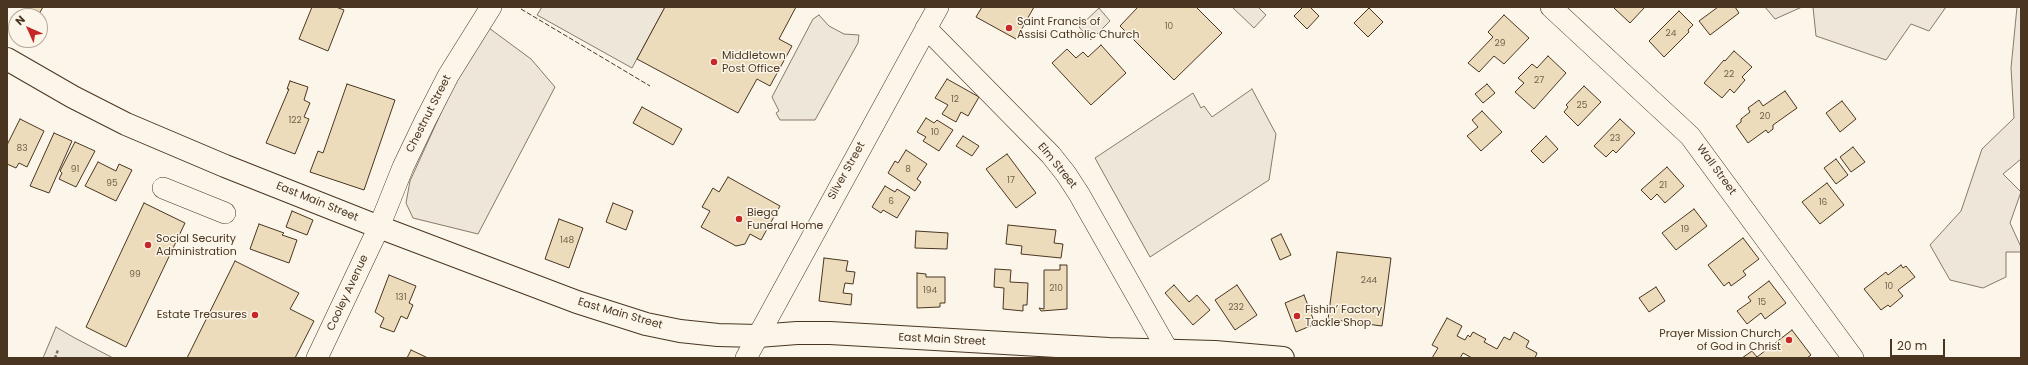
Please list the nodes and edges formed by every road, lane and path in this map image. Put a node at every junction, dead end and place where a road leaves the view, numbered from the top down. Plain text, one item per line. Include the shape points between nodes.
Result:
1 (491, 7) edge
2 (938, 7) edge
3 (1551, 7) edge
4 (926, 28) junction
5 (7, 59) edge
6 (163, 188) dead end
7 (226, 213) dead end
8 (379, 227) junction
9 (758, 336) junction
10 (1166, 349) junction
11 (58, 350) dead end
12 (55, 358) edge
13 (317, 358) edge
14 (746, 358) edge
15 (1283, 358) edge
16 (1853, 358) edge

1 - 8 street, Chestnut Street via 448,76 425,121
2 - 4 street, Silver Street
3 - 16 street, Wall Street via 1690,136
4 - 9 street, Silver Street
4 - 10 street, Elm Street via 1051,155 1066,174
5 - 8 main road, East Main Street via 126,124
6 - 7 street
8 - 9 main road, East Main Street via 611,314 680,331
8 - 13 street, Cooley Avenue
9 - 10 main road, East Main Street via 830,333 1108,349
9 - 14 street, Silver Street
10 - 15 main road, East Main Street
11 - 12 path

